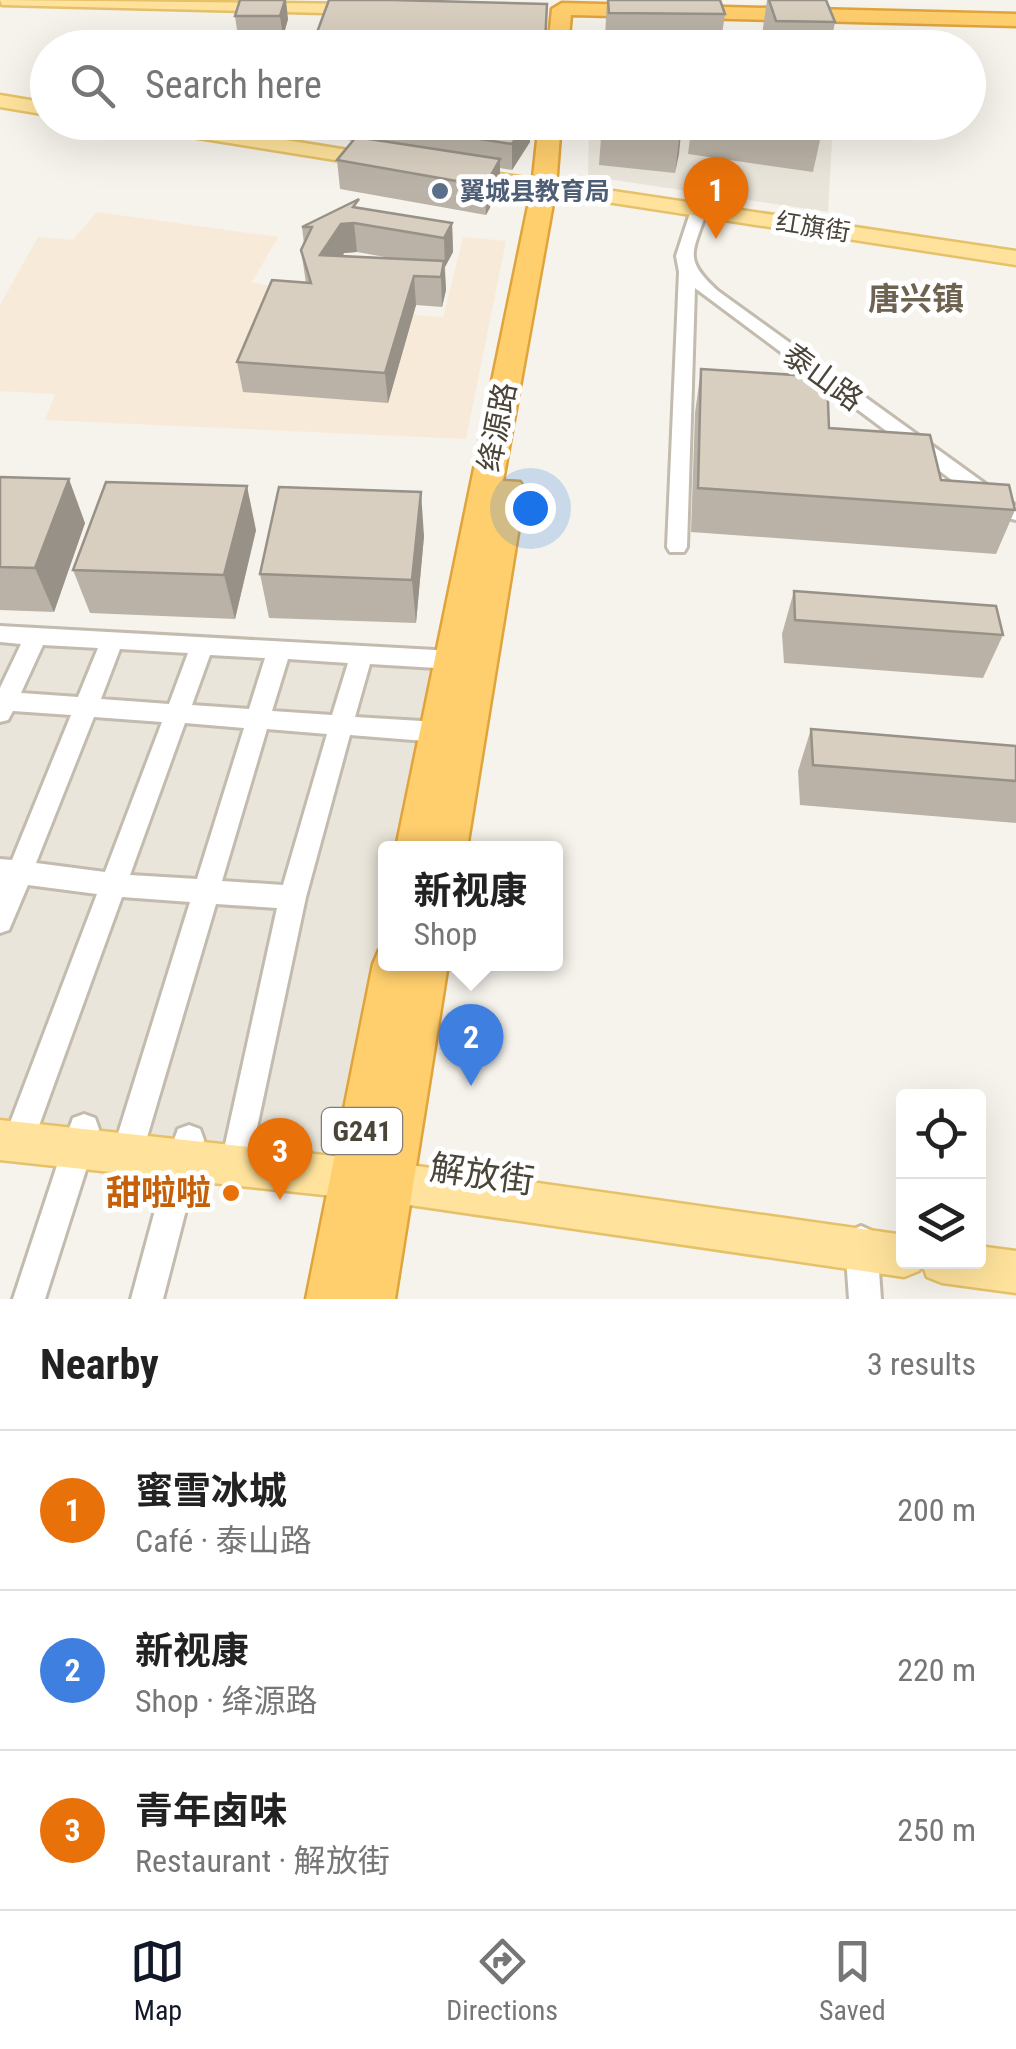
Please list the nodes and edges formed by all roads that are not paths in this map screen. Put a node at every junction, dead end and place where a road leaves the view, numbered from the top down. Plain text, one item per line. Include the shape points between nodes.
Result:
1 (2, 0) edge
2 (210, 0) edge
3 (559, 12) junction
4 (1016, 22) edge
5 (558, 30) edge
6 (566, 30) edge
7 (0, 98) edge
8 (30, 103) edge
9 (255, 140) edge
10 (274, 140) edge
11 (551, 140) edge
12 (563, 140) edge
13 (440, 168) edge
14 (553, 185) junction
15 (698, 210) junction
16 (1016, 255) edge
17 (687, 272) junction
18 (1016, 514) edge
19 (678, 547) dead end
20 (0, 634) edge
21 (36, 636) junction
22 (113, 640) junction
23 (202, 646) junction
24 (279, 650) junction
25 (360, 655) junction
26 (452, 660) junction
27 (2, 706) edge
28 (87, 706) junction
29 (179, 712) junction
30 (258, 718) junction
31 (341, 725) junction
32 (438, 732) junction
33 (417, 841) edge
34 (448, 841) edge
35 (10, 870) edge
36 (111, 884) junction
37 (205, 890) junction
38 (293, 897) junction
39 (0, 921) edge
40 (393, 971) edge
41 (425, 971) edge
42 (8, 1128) edge
43 (133, 1134) junction
44 (81, 1139) junction
45 (240, 1146) junction
46 (186, 1150) junction
47 (373, 1170) junction
48 (896, 1236) edge
49 (861, 1240) junction
50 (986, 1247) edge
51 (1016, 1252) edge
52 (896, 1253) edge
53 (986, 1268) edge
54 (1016, 1272) edge
55 (29, 1299) edge
56 (147, 1299) edge
57 (331, 1299) edge
58 (370, 1299) edge
59 (865, 1299) edge

1 - 2 main road via 384,7
3 - 4 highway
3 - 5 highway
3 - 6 highway
7 - 8 main road
9 - 10 main road via 401,162
11 - 14 highway, 绛源路
12 - 14 highway, 绛源路
13 - 14 main road, 红旗街
14 - 15 main road, 红旗街
14 - 16 main road, 红旗街
14 - 26 highway, 绛源路
14 - 34 highway, 绛源路
15 - 16 main road, 红旗街
15 - 17 street via 684,256
17 - 18 street, 泰山路
17 - 19 street
20 - 21 street
21 - 22 street
21 - 27 street
22 - 23 street
22 - 28 street
23 - 24 street
23 - 29 street
24 - 25 street
24 - 30 street
25 - 26 street
25 - 31 street
26 - 32 highway, 绛源路
27 - 28 street
28 - 29 street
28 - 35 street
29 - 30 street
29 - 36 street
30 - 31 street
30 - 37 street
31 - 32 street
31 - 38 street
32 - 33 highway, 绛源路
35 - 36 street
35 - 39 street
36 - 37 street
36 - 42 street
37 - 38 street
37 - 43 street
38 - 45 street
40 - 47 highway, G241
41 - 47 highway, G241
42 - 44 main road
43 - 44 main road
43 - 46 main road
44 - 46 main road
44 - 55 street
45 - 46 main road
45 - 47 main road
46 - 47 main road
46 - 56 street
47 - 49 main road
47 - 57 highway, G241
47 - 58 highway, G241
48 - 49 main road
49 - 52 main road
49 - 59 street
50 - 51 main road
53 - 54 main road

